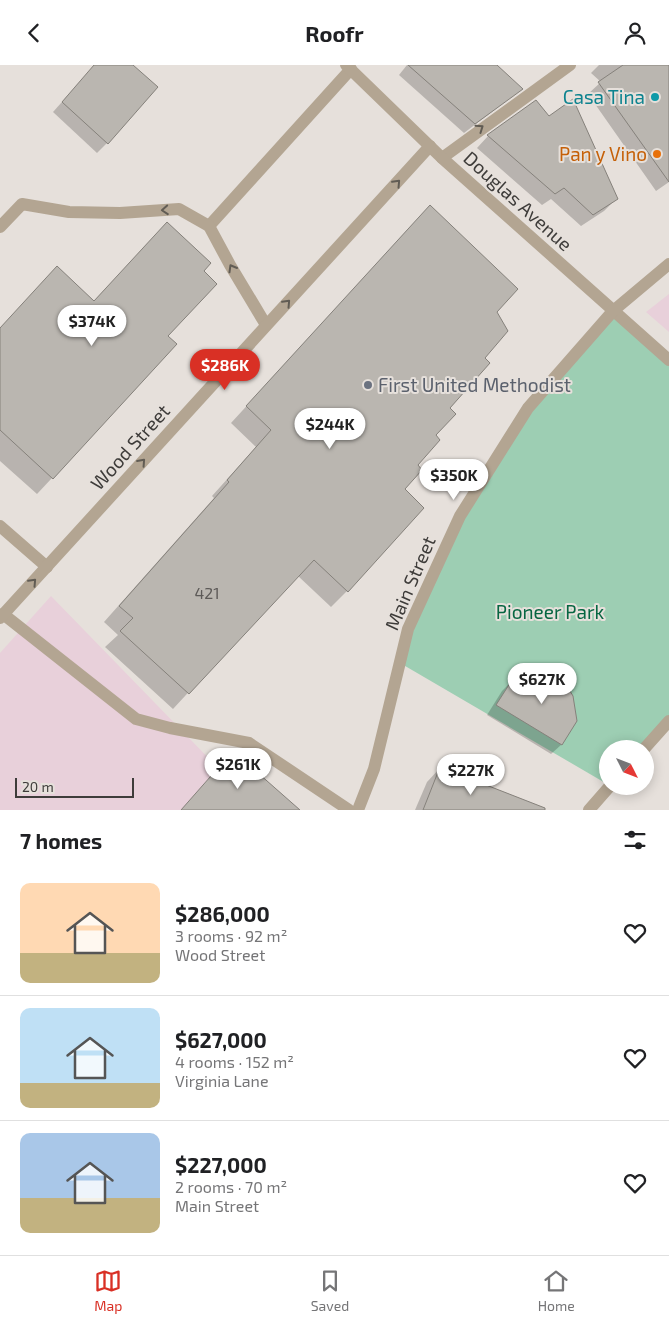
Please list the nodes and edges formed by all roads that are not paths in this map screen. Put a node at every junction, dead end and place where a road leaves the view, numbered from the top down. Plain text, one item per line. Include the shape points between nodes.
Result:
1 (570, 65) edge
2 (349, 67) edge
3 (430, 146) junction
4 (442, 158) junction
5 (209, 226) junction
6 (0, 227) edge
7 (669, 264) edge
8 (613, 311) junction
9 (266, 325) junction
10 (669, 359) edge
11 (0, 526) edge
12 (47, 567) junction
13 (2, 616) edge
14 (669, 721) edge
15 (652, 740) edge
16 (602, 795) edge
17 (349, 810) edge
18 (358, 810) edge
19 (589, 810) edge

4 -> 1 street
2 - 3 street, Douglas Avenue
2 - 5 street
3 - 4 street, Douglas Avenue
9 -> 3 street, Wood Street
4 - 8 street, Douglas Avenue
5 -> 6 street via 179,209 69,212 22,204
9 -> 5 street
7 - 8 street, Main Street
8 - 10 street, Douglas Avenue
8 - 18 street, Main Street via 528,408 460,516 408,629 374,769
12 -> 9 street, Wood Street
11 - 12 street
13 -> 12 street, Wood Street
13 - 17 street via 136,719 249,743
14 - 15 street
16 - 19 street

